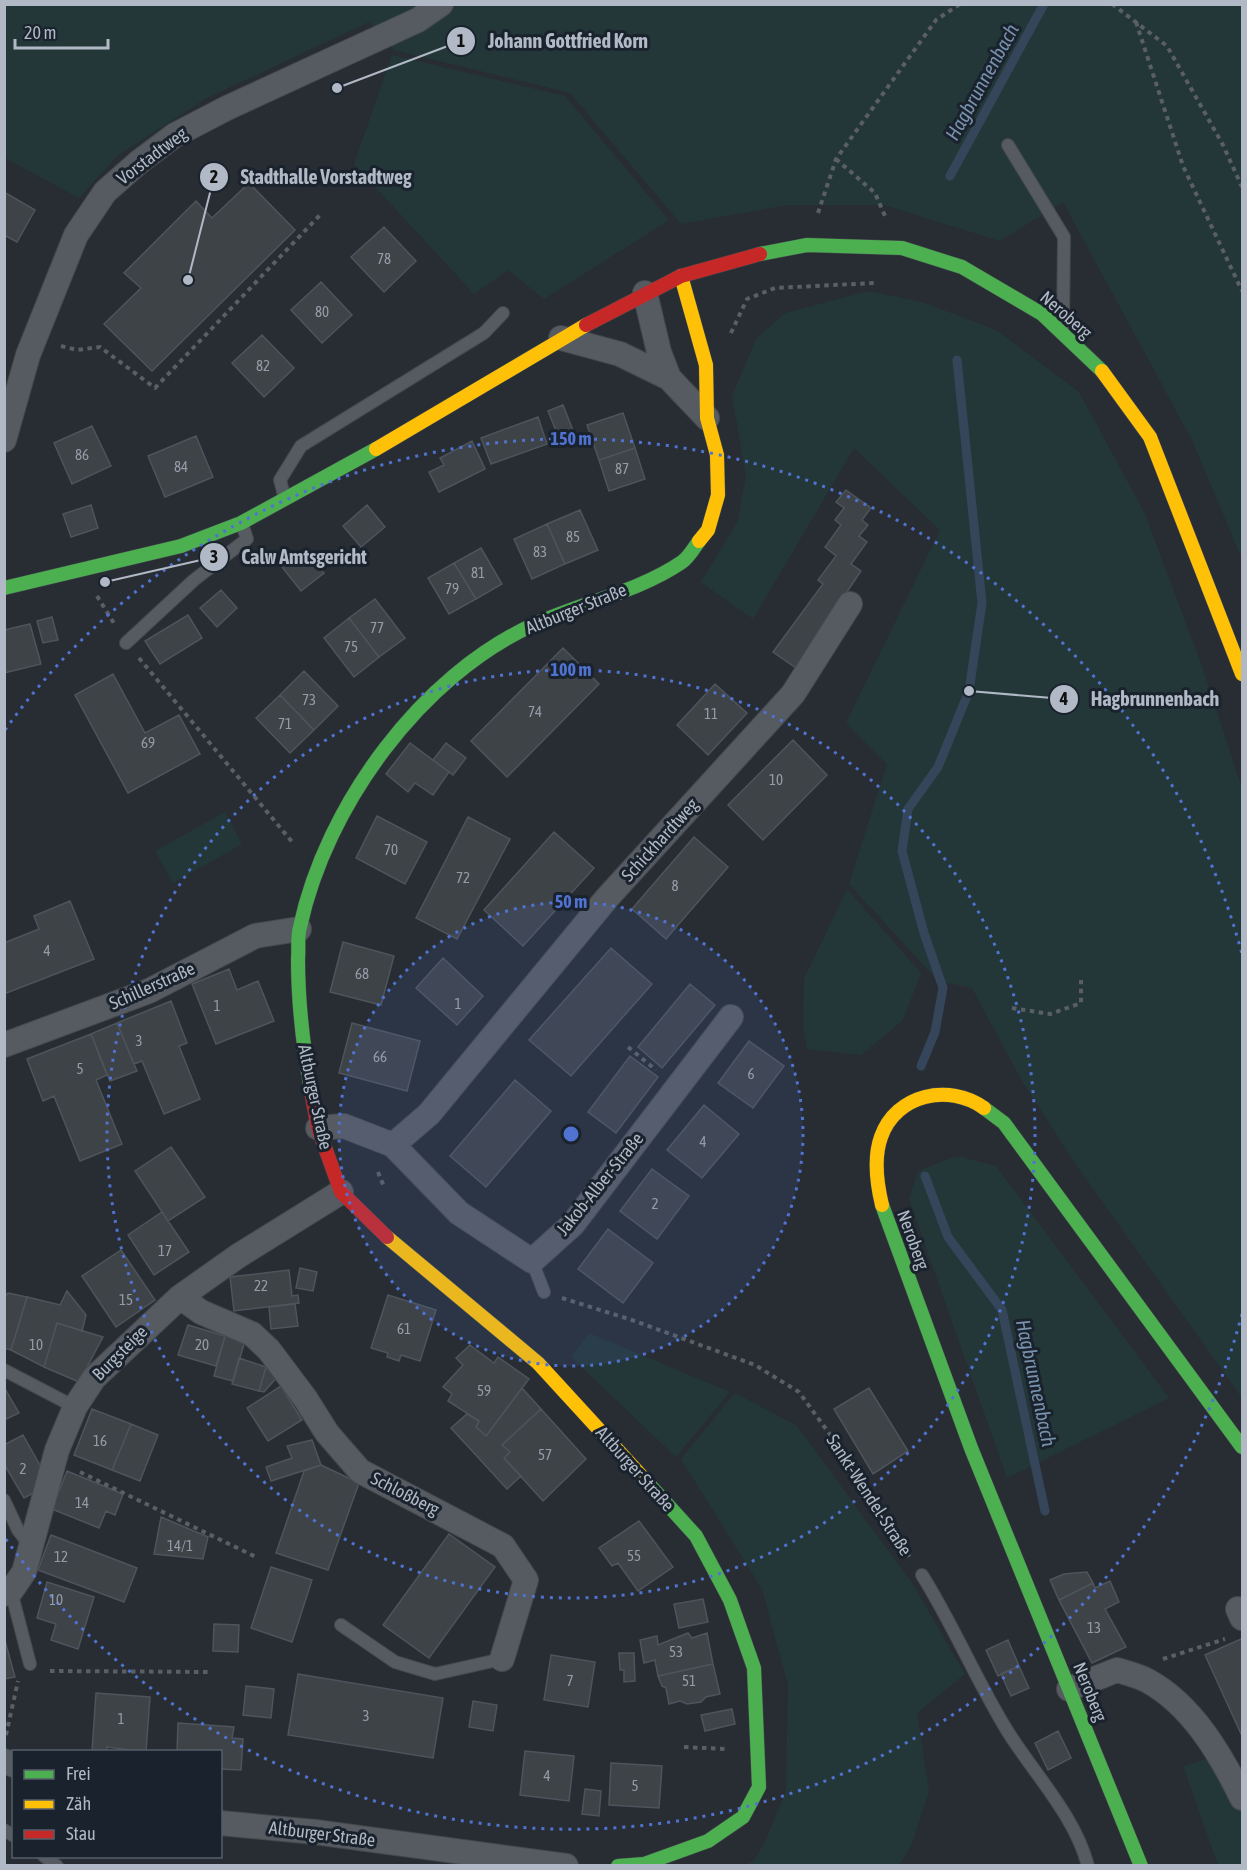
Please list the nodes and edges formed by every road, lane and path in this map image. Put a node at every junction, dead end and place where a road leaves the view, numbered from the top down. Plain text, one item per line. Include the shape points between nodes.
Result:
1 (441, 4) edge
2 (960, 4) edge
3 (1112, 4) edge
4 (1136, 22) junction
5 (1008, 145) dead end
6 (836, 159) junction
7 (1242, 187) edge
8 (320, 215) dead end
9 (807, 245) junction
10 (879, 247) junction
11 (681, 276) junction
12 (1242, 291) edge
13 (645, 293) junction
14 (503, 313) dead end
15 (1063, 335) junction
16 (561, 338) junction
17 (35, 339) junction
18 (731, 340) dead end
19 (669, 378) junction
20 (707, 418) junction
21 (4, 440) edge
22 (286, 501) junction
23 (241, 523) junction
24 (4, 588) edge
25 (94, 590) dead end
26 (850, 603) dead end
27 (126, 643) junction
28 (1242, 674) edge
29 (291, 853) dead end
30 (299, 929) junction
31 (1081, 980) dead end
32 (1012, 1008) dead end
33 (731, 1017) dead end
34 (4, 1045) edge
35 (628, 1047) dead end
36 (660, 1074) dead end
37 (318, 1128) junction
38 (393, 1145) junction
39 (341, 1192) junction
40 (532, 1261) junction
41 (544, 1292) joint
42 (180, 1297) junction
43 (4, 1370) edge
44 (75, 1407) junction
45 (1242, 1447) edge
46 (55, 1460) junction
47 (4, 1500) edge
48 (32, 1548) junction
49 (256, 1557) dead end
50 (921, 1575) joint
51 (8, 1593) edge
52 (1237, 1621) edge
53 (341, 1625) dead end
54 (502, 1659) joint
55 (30, 1664) junction
56 (1154, 1664) dead end
57 (209, 1672) dead end
58 (1069, 1689) junction
59 (4, 1742) edge
60 (684, 1747) dead end
61 (759, 1752) junction
62 (1242, 1798) edge
63 (222, 1823) edge
64 (566, 1866) edge
65 (618, 1866) edge
66 (1088, 1866) edge
67 (1141, 1866) edge

1 - 17 street, Vorstadtweg via 418,20 175,135 139,162 105,192 76,235
2 - 6 path via 936,20
3 - 4 path
4 - 7 path via 1167,46
4 - 12 path via 1183,166
5 - 15 lane via 1064,237
6 - 9 path
6 - 10 path via 875,193 885,213
8 - 17 path via 154,388 100,347 77,350
9 - 10 street, Neroberg
9 - 11 street, Neroberg via 752,255
10 - 15 street, Neroberg via 902,248 962,267 1042,314
10 - 18 path via 874,283 775,288 747,299 731,331
11 - 13 street
11 - 20 street, Altburger Straße via 706,366
13 - 16 street
13 - 19 street, Altburger Straße
14 - 22 lane via 484,333 301,446 280,480
15 - 28 street, Neroberg via 1105,374 1150,437
16 - 19 street, Altburger Straße via 620,354
16 - 22 street
17 - 21 street, Vorstadtweg
19 - 20 street, Altburger Straße
20 - 30 street, Altburger Straße via 717,455 718,495 708,530 684,561 642,583 534,624 477,657 421,706 372,765 344,816 312,884
22 - 23 street
23 - 24 street via 181,546
23 - 27 lane via 247,539 194,580
25 - 27 path
26 - 38 street, Schickhardtweg via 793,694 607,898 429,1114
27 - 29 path via 293,843
30 - 34 street, Schillerstraße via 255,936 149,991
30 - 37 street, Altburger Straße via 303,1049
31 - 32 path via 1081,1003 1050,1014
33 - 40 street, Jakob-Alber-Straße via 573,1224
35 - 36 path
37 - 38 street via 344,1126
37 - 39 street, Altburger Straße
38 - 40 street via 459,1214
39 - 42 street, Burgsteige
39 - 61 street, Altburger Straße via 393,1243 538,1363 696,1536 730,1600 754,1668
40 - 41 lane
41 - 50 path, Sankt-Wendel-Straße via 755,1365 799,1392 842,1451
42 - 44 street, Burgsteige via 94,1378
42 - 54 street, Schloßberg via 201,1312 252,1334 269,1350 327,1433 360,1471 503,1546 526,1580
43 - 44 lane
44 - 46 street, Burgsteige
45 - 58 street, Neroberg via 1004,1123 969,1099 938,1094 914,1099 890,1117 876,1152 877,1185 885,1218 971,1448
46 - 48 street, Burgsteige
46 - 49 path
47 - 48 lane via 18,1530
48 - 51 street, Burgsteige via 24,1572
50 - 66 lane, Sankt-Wendel-Straße via 947,1615 1007,1731 1082,1842
51 - 55 lane
52 - 56 path
53 - 54 lane via 395,1662 435,1674
55 - 57 path via 37,1671
55 - 59 path via 17,1682
58 - 62 street via 1117,1670 1147,1680 1176,1702 1215,1746
58 - 67 street, Neroberg
60 - 61 path
61 - 65 street, Altburger Straße via 759,1787 743,1817 708,1841 644,1864
63 - 64 street, Altburger Straße

